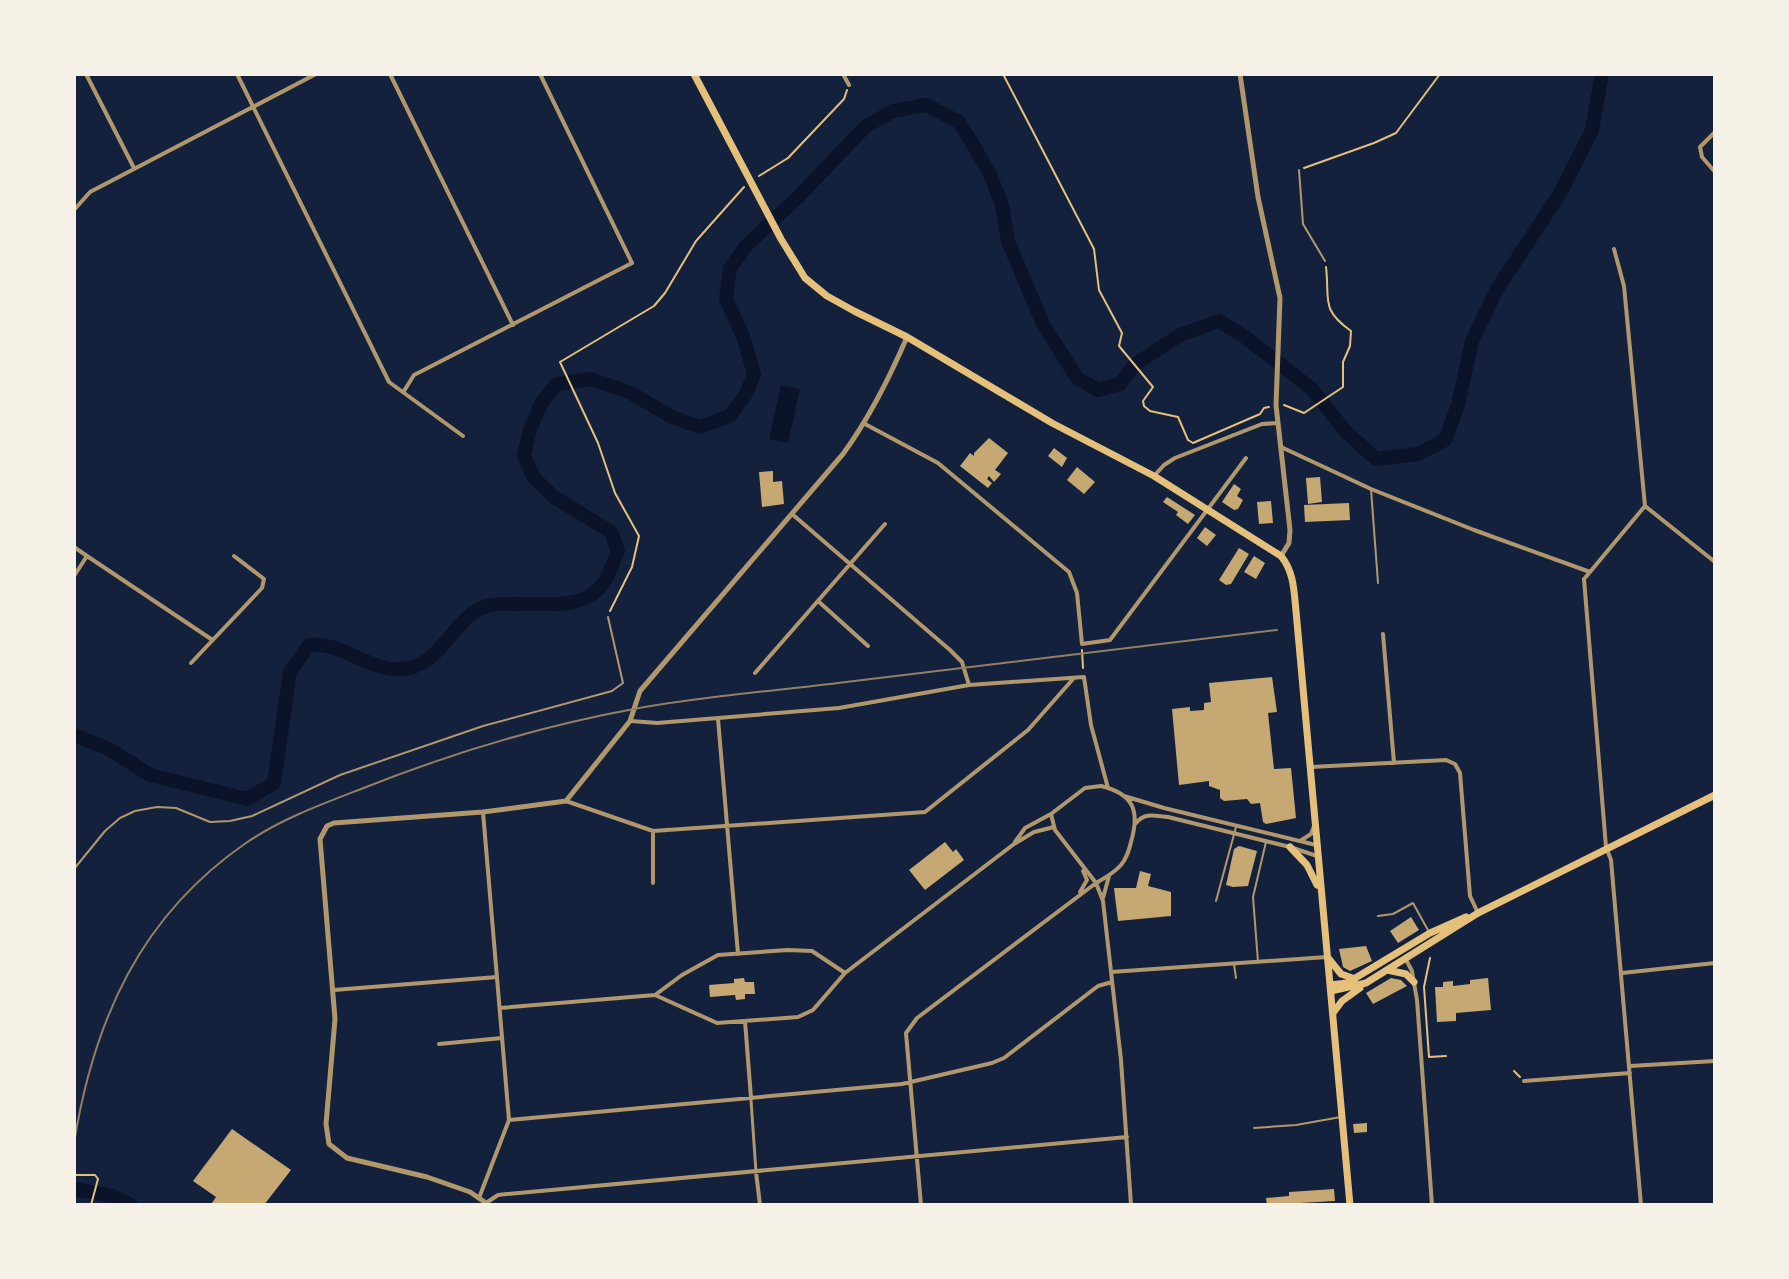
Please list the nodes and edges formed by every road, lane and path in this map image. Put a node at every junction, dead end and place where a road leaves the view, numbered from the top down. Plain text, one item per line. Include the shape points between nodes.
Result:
1 (86, 74) edge
2 (237, 74) edge
3 (316, 74) edge
4 (390, 74) edge
5 (540, 74) edge
6 (694, 74) edge
7 (843, 74) edge
8 (1003, 74) edge
9 (1240, 74) edge
10 (1440, 74) edge
11 (849, 85) joint
12 (254, 106) junction
13 (1715, 132) edge
14 (134, 168) junction
15 (1299, 170) joint
16 (1715, 172) edge
17 (758, 177) dead end
18 (747, 183) dead end
19 (74, 210) edge
20 (1614, 249) dead end
21 (1325, 261) joint
22 (513, 325) junction
23 (907, 337) junction
24 (404, 391) junction
25 (1276, 405) junction
26 (1278, 423) junction
27 (865, 424) junction
28 (463, 436) dead end
29 (1281, 447) junction
30 (1246, 458) dead end
31 (1154, 476) junction
32 (1371, 489) junction
33 (1645, 506) junction
34 (1207, 509) junction
35 (792, 514) junction
36 (885, 524) dead end
37 (74, 547) edge
38 (87, 556) junction
39 (234, 556) dead end
40 (1281, 556) junction
41 (1715, 562) edge
42 (851, 564) junction
43 (1590, 572) junction
44 (74, 576) edge
45 (1378, 583) dead end
46 (818, 601) junction
47 (608, 617) joint
48 (1383, 634) dead end
49 (211, 639) junction
50 (868, 646) dead end
51 (1082, 646) junction
52 (191, 663) dead end
53 (1083, 668) dead end
54 (755, 673) dead end
55 (1075, 678) junction
56 (969, 685) junction
57 (718, 719) junction
58 (630, 721) junction
59 (1394, 763) junction
60 (1310, 767) junction
61 (1108, 788) junction
62 (1122, 795) junction
63 (1715, 795) edge
64 (566, 801) junction
65 (483, 812) junction
66 (1051, 814) junction
67 (1136, 824) junction
68 (1315, 825) junction
69 (1236, 826) junction
70 (1054, 827) junction
71 (728, 828) junction
72 (653, 831) junction
73 (1234, 833) junction
74 (1267, 841) junction
75 (1300, 841) junction
76 (1014, 844) junction
77 (1316, 845) junction
78 (1290, 847) junction
79 (1606, 847) junction
80 (1317, 856) junction
81 (1082, 868) junction
82 (74, 869) edge
83 (1110, 874) junction
84 (653, 883) dead end
85 (1096, 883) junction
86 (1321, 895) junction
87 (1073, 899) junction
88 (1103, 901) junction
89 (1216, 901) dead end
90 (1478, 913) junction
91 (1378, 916) dead end
92 (1430, 933) junction
93 (1401, 950) junction
94 (738, 954) junction
95 (1327, 957) junction
96 (1430, 958) dead end
97 (1405, 959) junction
98 (1258, 962) junction
99 (1715, 963) edge
100 (1234, 964) junction
101 (1387, 970) junction
102 (1111, 972) junction
103 (845, 973) junction
104 (1622, 973) junction
105 (497, 977) junction
106 (1236, 978) dead end
107 (1355, 979) junction
108 (1112, 982) junction
109 (1414, 982) junction
110 (1366, 983) junction
111 (1330, 988) junction
112 (334, 990) junction
113 (655, 995) junction
114 (500, 1008) junction
115 (1333, 1013) junction
116 (745, 1021) junction
117 (502, 1038) junction
118 (439, 1044) dead end
119 (1446, 1056) dead end
120 (1715, 1061) edge
121 (1630, 1070) junction
122 (1514, 1071) dead end
123 (911, 1081) junction
124 (1524, 1081) joint
125 (751, 1099) junction
126 (1342, 1117) junction
127 (509, 1120) junction
128 (1254, 1128) dead end
129 (1127, 1137) junction
130 (917, 1156) junction
131 (756, 1172) junction
132 (74, 1175) edge
133 (479, 1198) junction
134 (488, 1204) edge
135 (91, 1205) edge
136 (760, 1205) edge
137 (921, 1205) edge
138 (1131, 1205) edge
139 (1350, 1205) edge
140 (1432, 1205) edge
141 (1641, 1205) edge

1 - 14 street
2 - 12 street
3 - 12 street
4 - 22 street
5 - 22 street via 632,263
6 - 23 main road via 805,278 827,296
7 - 11 street
8 - 25 path via 1094,249 1099,290 1122,333 1119,346 1151,381 1144,406 1178,417 1193,443
9 - 25 street via 1258,197 1279,286
10 - 15 path via 1396,133
11 - 17 path via 844,99 788,158
12 - 14 street
12 - 24 street via 389,382
13 - 16 street via 1700,147
14 - 19 street via 85,195
15 - 21 lane via 1303,224
18 - 47 path via 696,241 654,306 560,362 615,493 639,536 632,567
20 - 33 street via 1624,286
21 - 25 path via 1330,311 1351,331 1343,387 1304,413
22 - 24 street via 414,375
23 - 27 street
23 - 31 main road
24 - 28 street
25 - 26 street
26 - 29 street
26 - 31 street via 1262,424 1175,458
27 - 35 street
27 - 51 street via 938,463 1069,572 1077,593
29 - 32 street
29 - 40 street via 1290,530
30 - 34 street
31 - 34 main road
32 - 43 street
32 - 45 lane
33 - 41 street
33 - 43 street
34 - 40 main road
34 - 51 street via 1110,640
35 - 42 street
35 - 58 street via 640,691
36 - 42 street
37 - 38 street
38 - 44 street
38 - 49 street
39 - 49 street via 260,574 262,588
40 - 60 main road via 1292,575
42 - 46 street
42 - 56 street via 962,662
43 - 79 street via 1584,579
46 - 50 street
46 - 54 street
47 - 82 lane via 623,683 612,691 483,726 340,775 252,816 210,822 176,808 135,811 105,831
48 - 59 street
49 - 52 street
51 - 53 path
55 - 56 street
55 - 61 street via 1084,677
55 - 71 street via 1028,730 925,812
56 - 57 street via 839,708
57 - 58 street
57 - 71 street
58 - 64 street
59 - 60 street
59 - 90 street via 1450,760 1457,767 1470,896
60 - 68 main road
61 - 62 street
61 - 66 street via 1085,788
62 - 67 street via 1134,808
62 - 69 street
63 - 79 main road
64 - 65 street
64 - 72 street
65 - 105 street
65 - 112 street via 327,826 320,839
66 - 70 street
66 - 76 street via 1025,828
67 - 73 street via 1149,815
67 - 83 street via 1127,856
68 - 75 street
68 - 77 main road
69 - 73 lane
69 - 75 street
70 - 76 street
70 - 81 street
71 - 72 street
71 - 94 street
72 - 84 street
73 - 74 street
73 - 89 lane
74 - 78 street
74 - 98 lane via 1253,897
75 - 77 street
76 - 103 street
77 - 80 main road
78 - 80 street
78 - 86 main road via 1308,867
79 - 90 main road
79 - 104 street
80 - 86 main road
81 - 85 street
81 - 87 street via 1087,880
83 - 85 street
83 - 88 street
85 - 87 street
85 - 88 street
86 - 95 main road
87 - 123 street via 917,1018 906,1033
88 - 102 street
90 - 92 main road
90 - 97 main road
91 - 92 lane via 1413,903
92 - 93 main road
93 - 97 street
93 - 107 main road
94 - 103 street via 812,951
94 - 113 street via 711,958
95 - 98 street
95 - 107 main road via 1341,974
95 - 111 main road
96 - 119 path via 1424,987 1429,1057
97 - 101 main road
97 - 109 street
98 - 100 street
99 - 104 street
100 - 102 street
100 - 106 lane
101 - 109 main road via 1406,974
101 - 110 main road
102 - 108 street
103 - 116 street via 807,1014
104 - 121 street
105 - 112 street
105 - 114 street
107 - 111 main road
108 - 123 street via 1098,986 1004,1058
108 - 129 street
109 - 140 street
110 - 111 main road
110 - 115 main road
111 - 115 main road
112 - 133 street via 329,1144 352,1160 427,1177
113 - 114 street
113 - 116 street via 717,1023
114 - 117 street
115 - 126 main road
116 - 125 street
117 - 118 street
117 - 127 street
120 - 121 street
121 - 124 street
121 - 141 street
122 - 124 path
123 - 125 street
123 - 130 street
125 - 127 street
125 - 131 street
126 - 128 lane
126 - 139 main road
127 - 133 street
129 - 130 street
129 - 138 street
130 - 131 street
130 - 137 street
131 - 134 street via 498,1195
131 - 136 street
132 - 135 path via 98,1179
133 - 134 street

